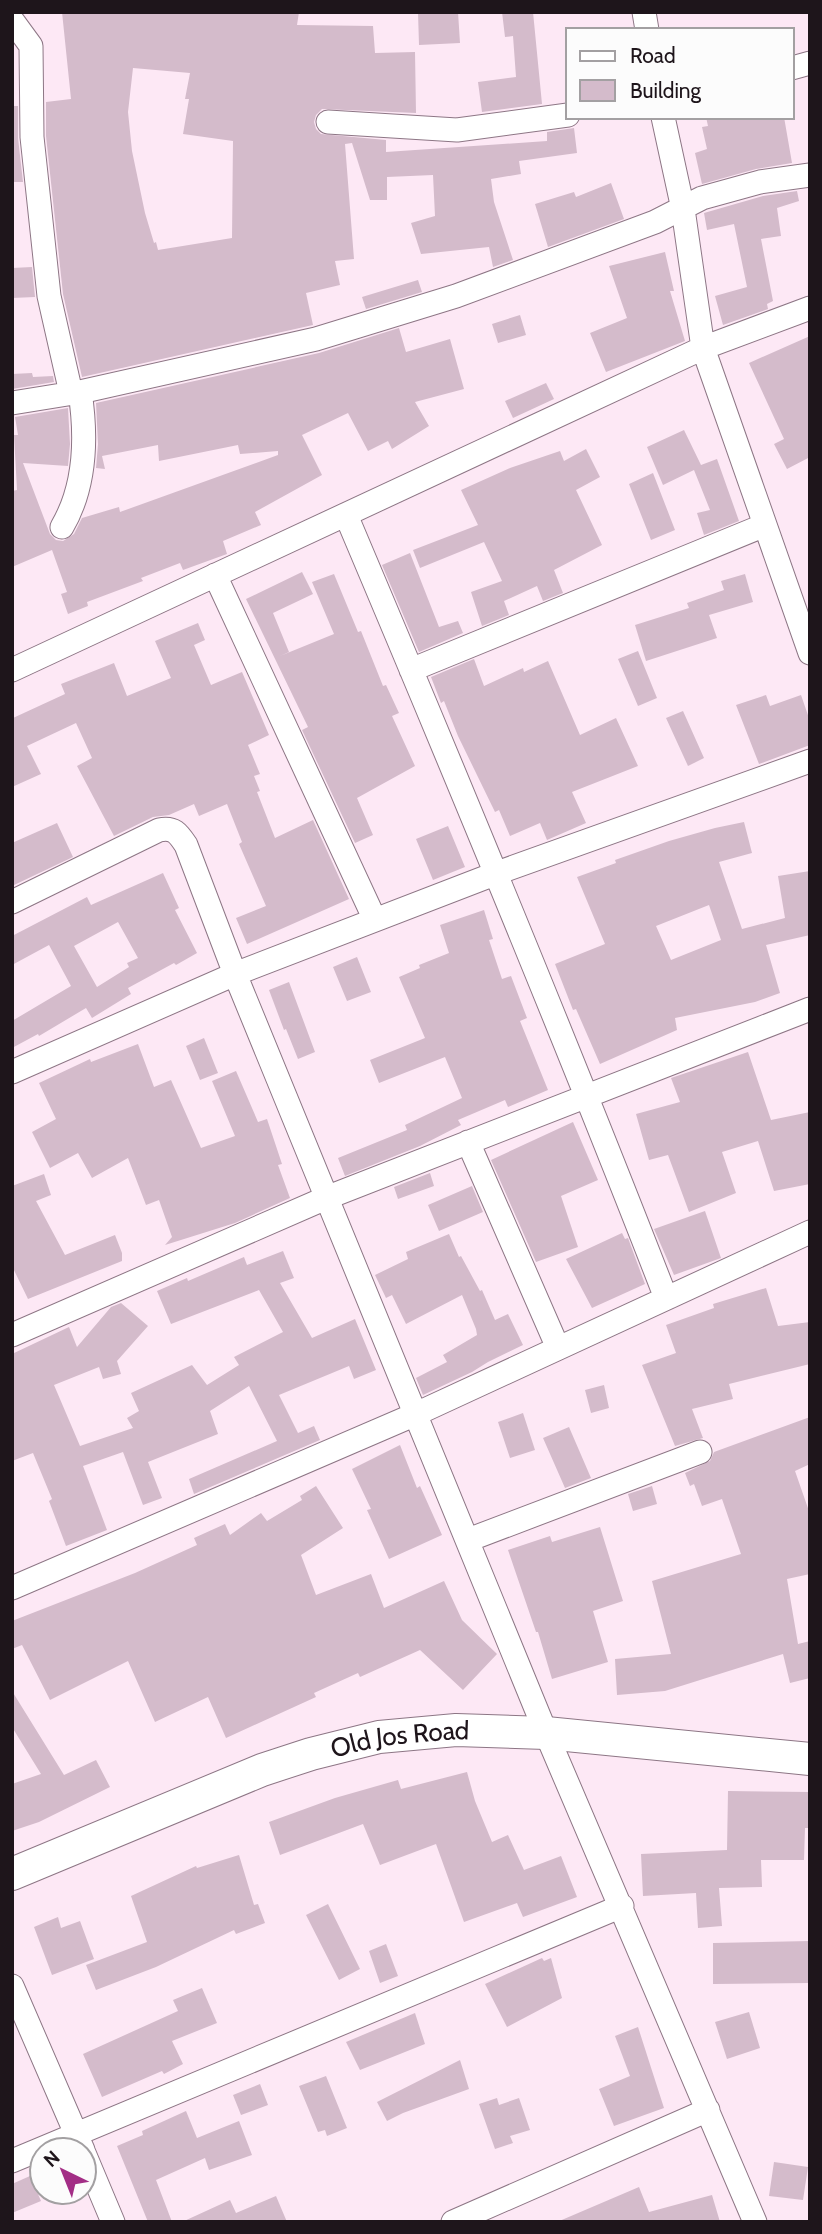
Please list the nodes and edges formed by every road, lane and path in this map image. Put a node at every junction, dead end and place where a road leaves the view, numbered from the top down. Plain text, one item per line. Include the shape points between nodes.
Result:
1 (12, 20) edge
2 (566, 114) edge
3 (663, 119) edge
4 (328, 122) dead end
5 (810, 175) edge
6 (683, 209) junction
7 (810, 308) edge
8 (703, 348) junction
9 (76, 392) junction
10 (12, 403) edge
11 (346, 515) junction
12 (765, 525) junction
13 (62, 527) dead end
14 (215, 575) junction
15 (810, 653) edge
16 (12, 670) edge
17 (411, 670) junction
18 (810, 761) edge
19 (497, 873) junction
20 (12, 902) edge
21 (374, 920) junction
22 (234, 974) junction
23 (810, 1009) edge
24 (12, 1072) edge
25 (587, 1096) junction
26 (468, 1142) junction
27 (326, 1198) junction
28 (810, 1232) edge
29 (666, 1298) junction
30 (12, 1335) edge
31 (558, 1348) junction
32 (416, 1414) junction
33 (700, 1452) dead end
34 (468, 1539) junction
35 (12, 1588) edge
36 (546, 1733) junction
37 (810, 1759) edge
38 (12, 1874) edge
39 (622, 1906) junction
40 (12, 1986) edge
41 (708, 2110) junction
42 (77, 2136) edge
43 (98, 2138) edge
44 (98, 2186) edge
45 (113, 2222) edge
46 (453, 2222) edge
47 (755, 2222) edge

1 - 9 street via 30,46 32,137 49,296
2 - 4 street via 457,130
3 - 6 street
5 - 6 street via 736,187
6 - 8 street
6 - 9 street via 456,296 376,321 316,339
7 - 8 street
8 - 11 street
8 - 12 street
9 - 10 street
9 - 13 street via 86,429 83,458 74,508
11 - 14 street
11 - 17 street
12 - 15 street
12 - 17 street
14 - 16 street
14 - 21 street
17 - 19 street
18 - 19 street
19 - 21 street
19 - 25 street
20 - 22 street via 147,834 169,828 186,845
21 - 22 street
22 - 24 street
22 - 27 street
23 - 25 street
25 - 26 street
25 - 29 street
26 - 27 street
26 - 31 street
27 - 30 street
27 - 32 street
28 - 29 street
29 - 31 street
31 - 32 street
32 - 34 street
32 - 35 street
33 - 34 street
34 - 36 street
36 - 37 main road, Old Jos Road
36 - 38 main road, Old Jos Road via 430,1732 379,1737 311,1754
36 - 39 street
39 - 41 street
39 - 43 street
40 - 42 street
41 - 46 street
41 - 47 street
44 - 45 street

